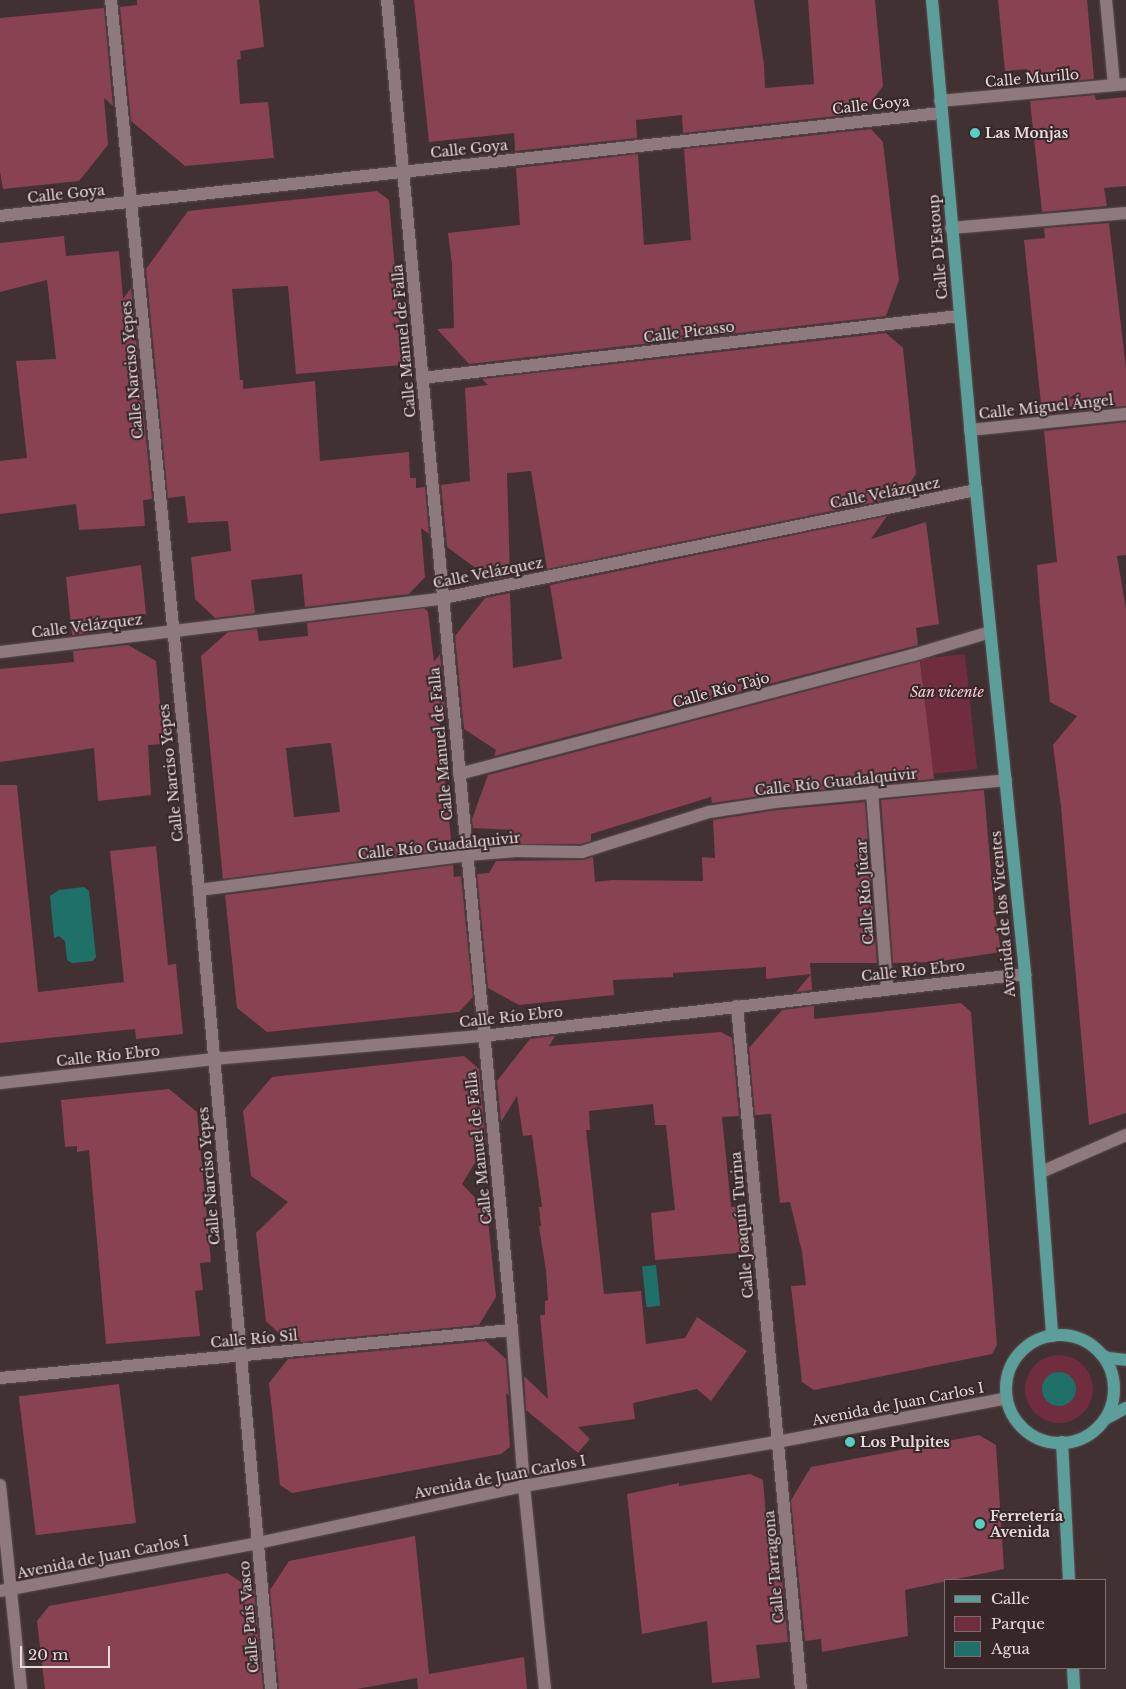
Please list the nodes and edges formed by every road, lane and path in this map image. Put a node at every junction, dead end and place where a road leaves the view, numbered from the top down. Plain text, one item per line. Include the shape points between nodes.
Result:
1 (111, 0) edge
2 (387, 0) edge
3 (932, 0) edge
4 (1106, 0) edge
5 (1120, 85) edge
6 (941, 107) junction
7 (404, 171) junction
8 (131, 202) junction
9 (1126, 213) edge
10 (0, 216) edge
11 (951, 228) junction
12 (959, 316) junction
13 (422, 378) junction
14 (1126, 414) edge
15 (970, 430) junction
16 (976, 490) junction
17 (442, 598) junction
18 (172, 630) junction
19 (990, 632) junction
20 (0, 652) edge
21 (460, 774) junction
22 (1006, 780) junction
23 (872, 792) junction
24 (467, 855) junction
25 (199, 890) junction
26 (1024, 974) junction
27 (887, 989) junction
28 (737, 1006) junction
29 (483, 1036) junction
30 (213, 1059) junction
31 (0, 1083) edge
32 (1126, 1135) edge
33 (1041, 1172) junction
34 (512, 1330) junction
35 (1052, 1336) junction
36 (241, 1355) junction
37 (1102, 1355) junction
38 (1126, 1360) edge
39 (0, 1378) edge
40 (1007, 1398) junction
41 (1126, 1408) edge
42 (1105, 1418) junction
43 (777, 1442) junction
44 (1062, 1442) junction
45 (0, 1485) edge
46 (524, 1486) junction
47 (258, 1543) junction
48 (1069, 1579) edge
49 (6, 1590) edge
50 (1073, 1669) edge
51 (21, 1689) edge
52 (271, 1689) edge
53 (545, 1689) edge
54 (801, 1689) edge
55 (1074, 1689) edge

1 - 8 street, Calle Narciso Yepes
2 - 7 street, Calle Manuel de Falla
3 - 6 main road, Calle D'Estoup
4 - 5 street
5 - 6 street, Calle Murillo
6 - 7 street, Calle Goya
6 - 11 main road, Calle D'Estoup
7 - 8 street, Calle Goya
7 - 13 street, Calle Manuel de Falla
8 - 10 street, Calle Goya
8 - 18 street, Calle Narciso Yepes
9 - 11 street
11 - 12 main road, Calle D'Estoup
12 - 13 street, Calle Picasso
12 - 15 main road, Calle D'Estoup
13 - 17 street, Calle Manuel de Falla
14 - 15 street, Calle Miguel Ángel
15 - 16 main road, Calle D'Estoup
16 - 17 street, Calle Velázquez
16 - 19 main road, Avenida de los Vicentes
17 - 18 street, Calle Velázquez
17 - 21 street, Calle Manuel de Falla
18 - 20 street, Calle Velázquez
18 - 25 street, Calle Narciso Yepes
19 - 21 street, Calle Río Tajo
19 - 22 main road, Avenida de los Vicentes
21 - 24 street, Calle Manuel de Falla
22 - 23 street, Calle Río Guadalquivir
22 - 26 main road, Avenida de los Vicentes
23 - 24 street, Calle Río Guadalquivir via 709,812 582,852 516,851
23 - 27 street, Calle Río Júcar
24 - 25 street, Calle Río Guadalquivir
24 - 29 street, Calle Manuel de Falla
25 - 30 street, Calle Narciso Yepes
26 - 27 street, Calle Río Ebro
26 - 33 main road, Avenida de los Vicentes
27 - 28 street, Calle Río Ebro
28 - 29 street, Calle Río Ebro
28 - 43 street, Calle Joaquín Turina
29 - 30 street, Calle Río Ebro
29 - 34 street, Calle Manuel de Falla
30 - 31 street, Calle Río Ebro
30 - 36 street, Calle Narciso Yepes
32 - 33 street
33 - 35 main road, Avenida de los Vicentes
34 - 36 street, Calle Río Sil
34 - 46 street, Calle Manuel de Falla
35 - 37 main road via 1075,1337
35 - 40 main road via 1028,1345 1018,1355 1010,1368
36 - 39 street, Calle Río Sil
36 - 47 street, Calle Narciso Yepes
37 - 38 main road
37 - 42 main road via 1109,1366 1114,1392
40 - 43 street, Avenida de Juan Carlos I
40 - 44 main road via 1013,1415 1024,1428 1049,1442
41 - 42 main road
42 - 44 main road via 1085,1436
43 - 46 street, Avenida de Juan Carlos I
43 - 54 street, Calle Tarragona
44 - 48 main road
45 - 49 street
46 - 47 street, Avenida de Juan Carlos I
46 - 53 street, Calle Manuel de Falla
47 - 49 street, Avenida de Juan Carlos I
47 - 52 street, Calle País Vasco
49 - 51 street
50 - 55 main road

